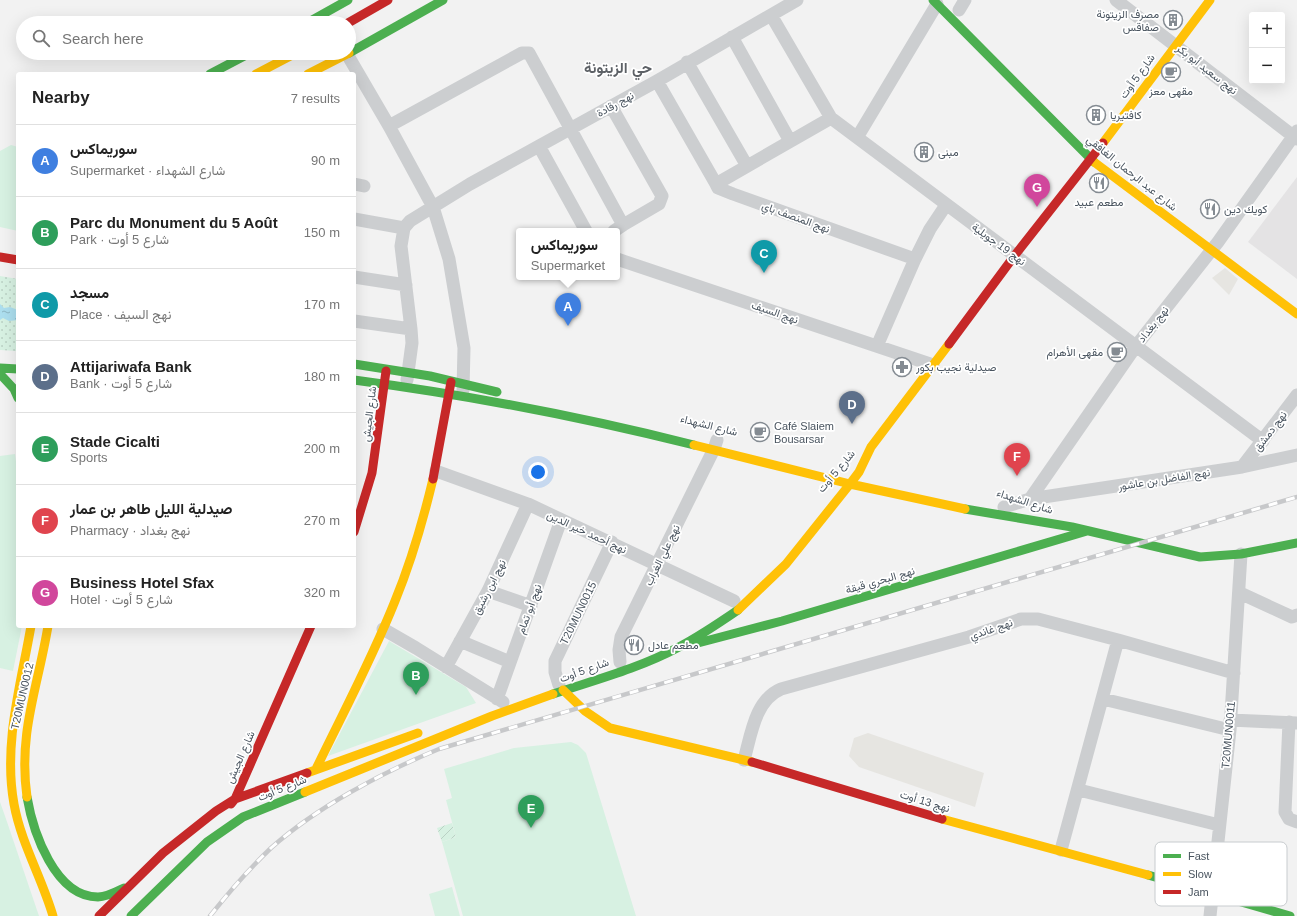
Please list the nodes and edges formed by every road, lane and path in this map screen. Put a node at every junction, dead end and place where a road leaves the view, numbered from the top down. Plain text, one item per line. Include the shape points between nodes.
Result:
1 (348, 0) edge
2 (388, 0) edge
3 (443, 0) edge
4 (797, 0) edge
5 (1116, 0) edge
6 (1210, 0) edge
7 (935, 2) edge
8 (771, 15) junction
9 (319, 16) edge
10 (356, 18) edge
11 (732, 37) junction
12 (1176, 44) junction
13 (356, 49) edge
14 (237, 60) edge
15 (283, 60) edge
16 (335, 60) edge
17 (352, 60) edge
18 (687, 62) junction
19 (214, 72) edge
20 (260, 72) edge
21 (312, 72) edge
22 (656, 81) junction
23 (611, 106) junction
24 (831, 118) junction
25 (389, 126) junction
26 (570, 128) junction
27 (858, 136) junction
28 (1296, 136) edge
29 (790, 141) junction
30 (539, 146) junction
31 (1091, 159) junction
32 (747, 166) junction
33 (716, 184) junction
34 (946, 205) junction
35 (433, 208) junction
36 (356, 219) edge
37 (404, 228) junction
38 (584, 228) edge
39 (618, 228) edge
40 (1216, 244) junction
41 (1015, 255) junction
42 (0, 257) edge
43 (915, 259) junction
44 (16, 260) edge
45 (620, 260) edge
46 (356, 276) edge
47 (406, 285) junction
48 (1297, 314) edge
49 (356, 321) edge
50 (411, 329) junction
51 (877, 346) junction
52 (1136, 346) junction
53 (356, 364) edge
54 (932, 365) junction
55 (0, 368) edge
56 (387, 368) junction
57 (16, 369) edge
58 (408, 372) junction
59 (0, 374) edge
60 (356, 380) edge
61 (458, 382) junction
62 (385, 385) junction
63 (406, 387) junction
64 (16, 394) edge
65 (507, 394) dead end
66 (1297, 395) edge
67 (456, 397) junction
68 (522, 397) dead end
69 (612, 416) dead end
70 (1263, 441) junction
71 (716, 442) junction
72 (1297, 455) edge
73 (1242, 467) junction
74 (436, 470) junction
75 (846, 483) junction
76 (1030, 499) junction
77 (528, 504) junction
78 (1000, 506) joint
79 (561, 520) junction
80 (1055, 524) junction
81 (356, 526) edge
82 (1087, 531) junction
83 (612, 542) junction
84 (1297, 543) edge
85 (788, 546) dead end
86 (1241, 554) junction
87 (773, 563) dead end
88 (656, 566) junction
89 (488, 591) junction
90 (1240, 593) junction
91 (734, 601) junction
92 (530, 606) junction
93 (722, 609) dead end
94 (1295, 619) edge
95 (702, 622) dead end
96 (31, 628) edge
97 (48, 628) edge
98 (310, 628) edge
99 (383, 629) junction
100 (1118, 640) junction
101 (460, 641) junction
102 (678, 648) junction
103 (24, 662) junction
104 (510, 662) junction
105 (620, 662) junction
106 (40, 667) junction
107 (446, 667) junction
108 (1234, 673) junction
109 (561, 688) junction
110 (1103, 699) junction
111 (501, 701) junction
112 (455, 721) dead end
113 (1293, 723) edge
114 (1230, 725) junction
115 (426, 731) dead end
116 (744, 760) junction
117 (316, 769) junction
118 (1079, 790) junction
119 (235, 799) junction
120 (1297, 822) edge
121 (1219, 825) junction
122 (1218, 842) edge
123 (1061, 850) junction
124 (176, 872) junction
125 (1155, 877) edge
126 (130, 885) junction
127 (1212, 906) edge
128 (1255, 906) edge
129 (53, 916) edge
130 (99, 916) edge
131 (131, 916) edge
132 (1210, 916) edge
133 (1290, 916) edge

1 - 9 main road
2 - 10 main road
3 - 13 main road
4 - 8 street, نهج رقادة
5 - 12 street, نهج سعيد أبو بكر
6 - 12 main road, شارع 5 أوت
7 - 27 street
7 - 31 main road, شارع عبد الرحمان الغافقي
8 - 11 street, نهج رقادة
8 - 24 street, نهج 19 جويلية
11 - 18 street, نهج رقادة
11 - 29 street
12 - 28 street, نهج سعيد أبو بكر
12 - 31 main road, شارع 5 أوت
14 - 19 main road
15 - 20 main road
16 - 21 main road
17 - 25 street
18 - 22 street, نهج رقادة
18 - 32 street
22 - 23 street, نهج رقادة
22 - 33 street
23 - 26 street, نهج رقادة
23 - 39 street via 662,196 659,204
24 - 27 street, نهج 19 جويلية
24 - 29 street
25 - 26 street via 526,52 529,53
25 - 35 street
26 - 30 street, نهج رقادة
26 - 39 street
27 - 34 street, نهج 19 جويلية
28 - 40 street, نهج بغداد
29 - 32 street
30 - 35 street, نهج رقادة
30 - 38 street
31 - 40 main road, شارع عبد الرحمان الغافقي
31 - 41 main road, شارع 5 أوت
32 - 33 street
33 - 43 street, نهج المنصف باي via 718,188 732,194
34 - 41 street, نهج 19 جويلية
34 - 43 street
35 - 37 street, نهج رقادة via 416,216
35 - 61 street via 449,259 464,348
36 - 37 street
37 - 47 street via 401,246
40 - 48 main road, شارع عبد الرحمان الغافقي
40 - 52 street, نهج بغداد
41 - 52 street, نهج 19 جويلية
41 - 54 main road, شارع 5 أوت
42 - 44 main road
43 - 51 street
45 - 51 street, نهج السيف
46 - 47 street
47 - 50 street
49 - 50 street
50 - 58 street
51 - 54 street, نهج السيف
52 - 70 street, نهج 19 جويلية
52 - 76 street, نهج بغداد
53 - 56 main road
54 - 75 main road, شارع 5 أوت via 867,454 859,472
55 - 57 main road
56 - 58 main road
56 - 62 main road, شارع الجيش
58 - 61 main road
58 - 63 street
59 - 64 main road
60 - 62 main road, شارع الشهداء
61 - 65 main road
61 - 67 street
62 - 63 main road, شارع الشهداء
62 - 81 main road, شارع الجيش via 371,480
63 - 67 main road, شارع الشهداء
66 - 70 street, نهج دمشق
67 - 71 main road, شارع الشهداء
67 - 74 main road
68 - 69 main road
70 - 73 street, نهج دمشق
71 - 75 main road, شارع الشهداء
71 - 88 street, نهج علي الغراب
72 - 73 street, نهج الفاضل بن عاشور
73 - 76 street, نهج الفاضل بن عاشور
74 - 77 street, نهج أحمد خير الدين
74 - 99 main road via 419,534
75 - 80 main road, شارع الشهداء via 974,511
75 - 85 main road, شارع 5 أوت
75 - 102 main road, شارع 5 أوت via 807,540 765,586 744,606
76 - 78 street
77 - 79 street, نهج أحمد خير الدين
77 - 89 street, نهج ابن رشيق
78 - 80 main road, شارع الشهداء
79 - 83 street, نهج أحمد خير الدين
79 - 92 street, نهج أبو تمام
80 - 82 main road, شارع الشهداء
82 - 86 main road, شارع الشهداء via 1200,557
82 - 102 main road, نهج البحري قيقة via 782,621
83 - 88 street, نهج أحمد خير الدين
83 - 109 street, T20MUN0015 via 555,661 555,672
84 - 86 main road, شارع الشهداء
86 - 90 street, T20MUN0011
87 - 91 main road
88 - 91 street, نهج أحمد خير الدين
88 - 105 street, نهج علي الغراب via 621,637
89 - 92 street
89 - 101 street, نهج ابن رشيق
90 - 94 street
90 - 108 street, T20MUN0011
91 - 93 main road
92 - 104 street, نهج أبو تمام
95 - 105 main road, شارع 5 أوت via 676,640
96 - 103 main road, T20MUN0012
97 - 106 main road, T20MUN0012
98 - 119 main road, شارع الجيش
99 - 107 street
99 - 117 main road
100 - 108 street, نهج غاندي
100 - 110 street
100 - 116 street, نهج غاندي via 1038,619 1021,619 968,637 782,689 772,694 760,709
101 - 104 street
101 - 107 street, نهج ابن رشيق
102 - 109 main road, شارع 5 أوت
103 - 106 main road
103 - 129 main road, T20MUN0012 via 14,715 10,757 14,804
104 - 111 street, نهج أبو تمام
105 - 109 main road, شارع 5 أوت
106 - 126 main road, T20MUN0012 via 28,716 24,763 28,800 44,849 69,888 86,896 112,894
107 - 111 street
108 - 114 street, T20MUN0011
109 - 111 main road, شارع 5 أوت
109 - 116 main road, نهج 13 أوت via 579,707 610,728
109 - 124 main road, شارع 5 أوت via 243,817 207,842
110 - 114 street
110 - 118 street
111 - 112 main road, شارع 5 أوت
113 - 114 street
113 - 120 street via 1285,812 1289,819
114 - 121 street, T20MUN0011
115 - 117 main road, شارع 5 أوت
116 - 123 main road, نهج 13 أوت via 969,827
117 - 119 main road, شارع 5 أوت
118 - 121 street
118 - 123 street
119 - 124 main road
119 - 126 main road, شارع الجيش via 185,833
121 - 122 street, T20MUN0011
123 - 125 main road, نهج 13 أوت
124 - 131 main road
126 - 130 main road, شارع الجيش
127 - 132 street, T20MUN0011
128 - 133 main road, نهج 13 أوت

